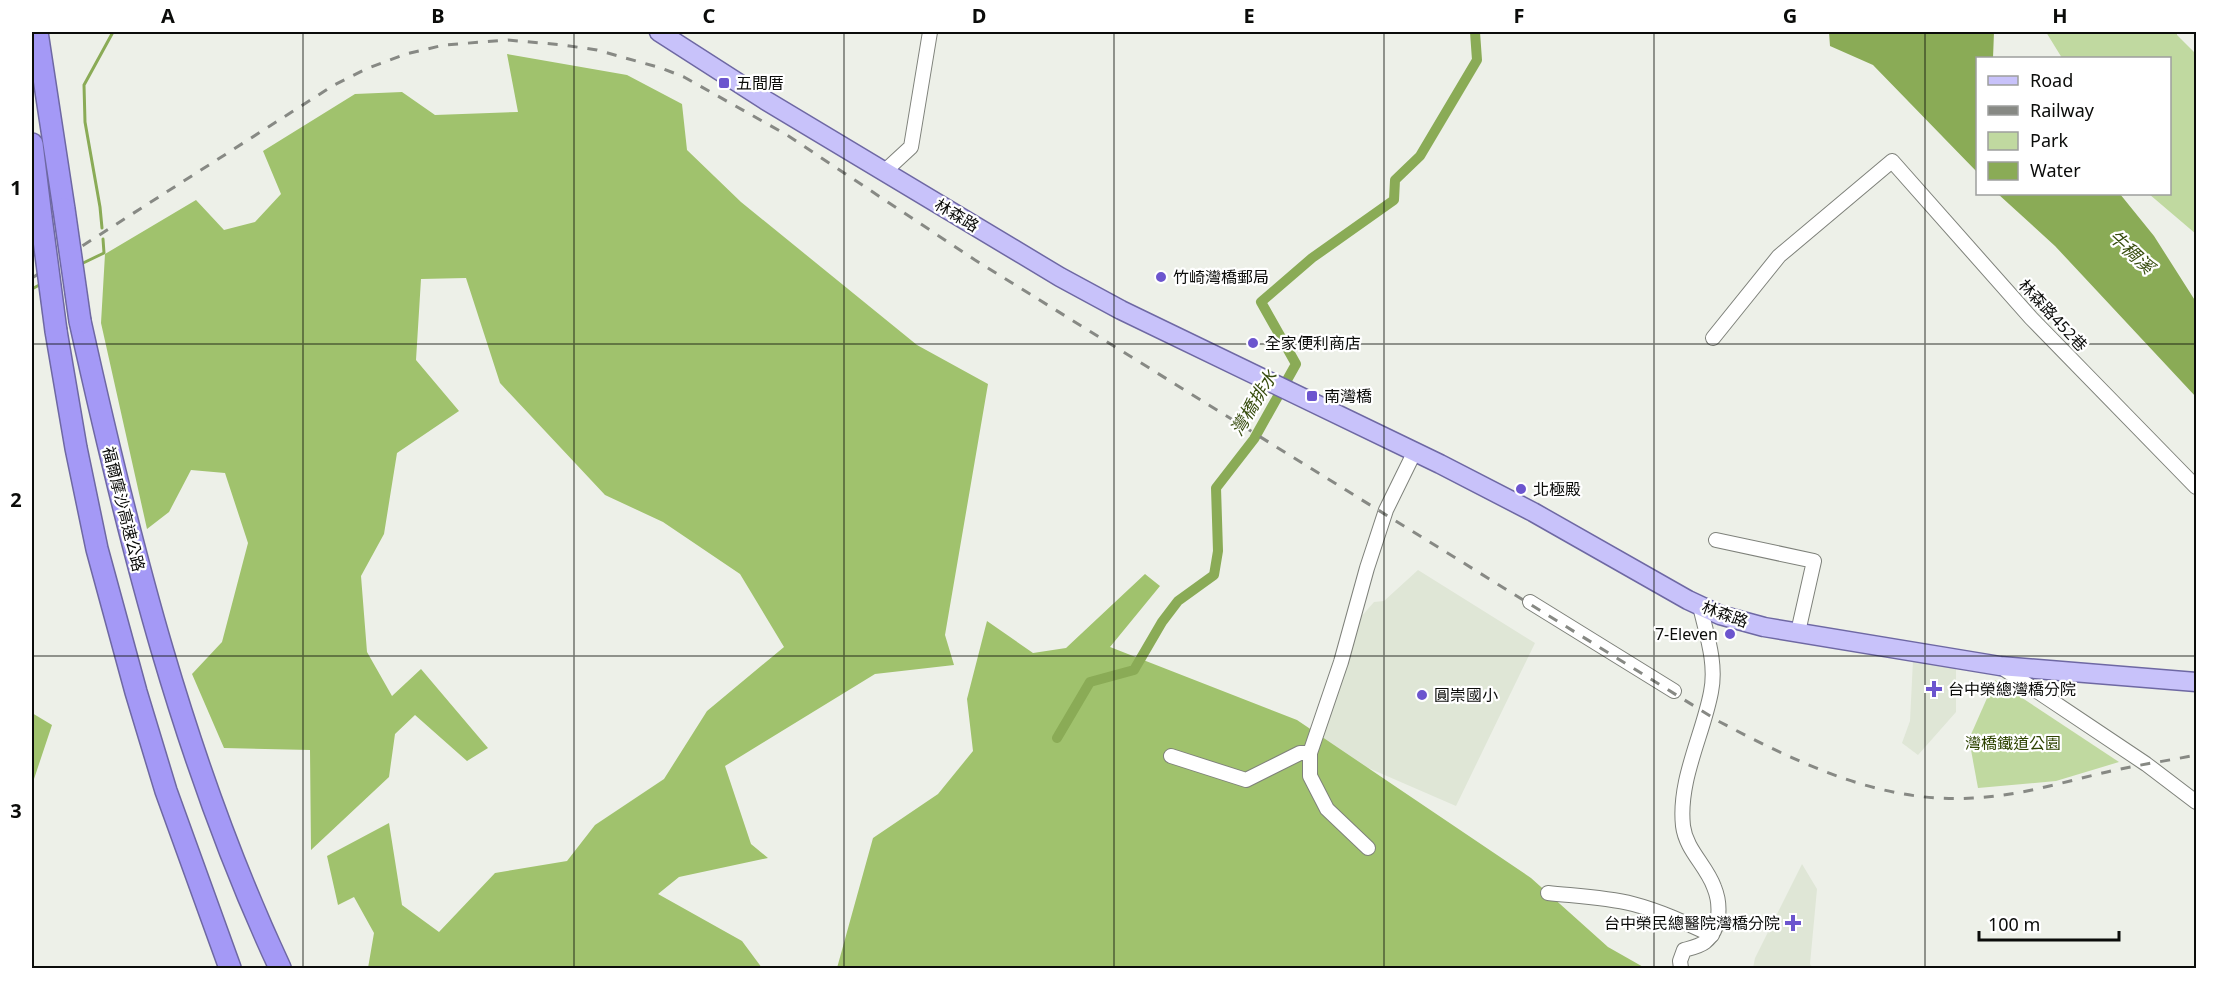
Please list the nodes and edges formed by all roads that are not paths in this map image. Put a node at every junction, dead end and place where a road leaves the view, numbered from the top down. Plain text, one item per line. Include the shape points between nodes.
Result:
1 (659, 32) edge
2 (930, 32) edge
3 (37, 38) edge
4 (32, 144) edge
5 (885, 171) junction
6 (1713, 338) dead end
7 (1415, 451) junction
8 (2196, 487) edge
9 (1716, 540) dead end
10 (1530, 602) dead end
11 (1700, 606) junction
12 (1798, 632) junction
13 (2000, 666) junction
14 (2196, 682) edge
15 (1674, 691) dead end
16 (1310, 753) junction
17 (1171, 756) dead end
18 (2196, 802) edge
19 (1368, 848) dead end
20 (1548, 893) dead end
21 (1712, 935) junction
22 (230, 969) edge
23 (280, 969) edge
24 (1681, 969) edge

1 - 5 main road, 林森路
2 - 5 street via 911,147
3 - 23 highway, 福爾摩沙高速公路, bridge via 80,321 130,537 202,775
4 - 22 highway, 福爾摩沙高速公路, bridge via 56,331 95,538 166,791
5 - 7 main road, 林森路 via 1060,278
6 - 8 street, 林森路452巷 via 1779,256 1892,161 2031,318
7 - 11 main road, 林森路
7 - 16 street via 1386,510
9 - 12 street via 1814,561
10 - 15 street
11 - 12 main road, 林森路 via 1764,627
11 - 21 street via 1713,665 1712,690 1686,788 1683,826 1691,851 1714,886 1719,916
12 - 13 main road, 林森路
13 - 14 main road, 林森路
13 - 18 street
16 - 17 street via 1300,753 1246,780
16 - 19 street via 1310,776 1327,809
20 - 21 street via 1632,904 1674,917
21 - 24 street via 1704,944 1684,951

